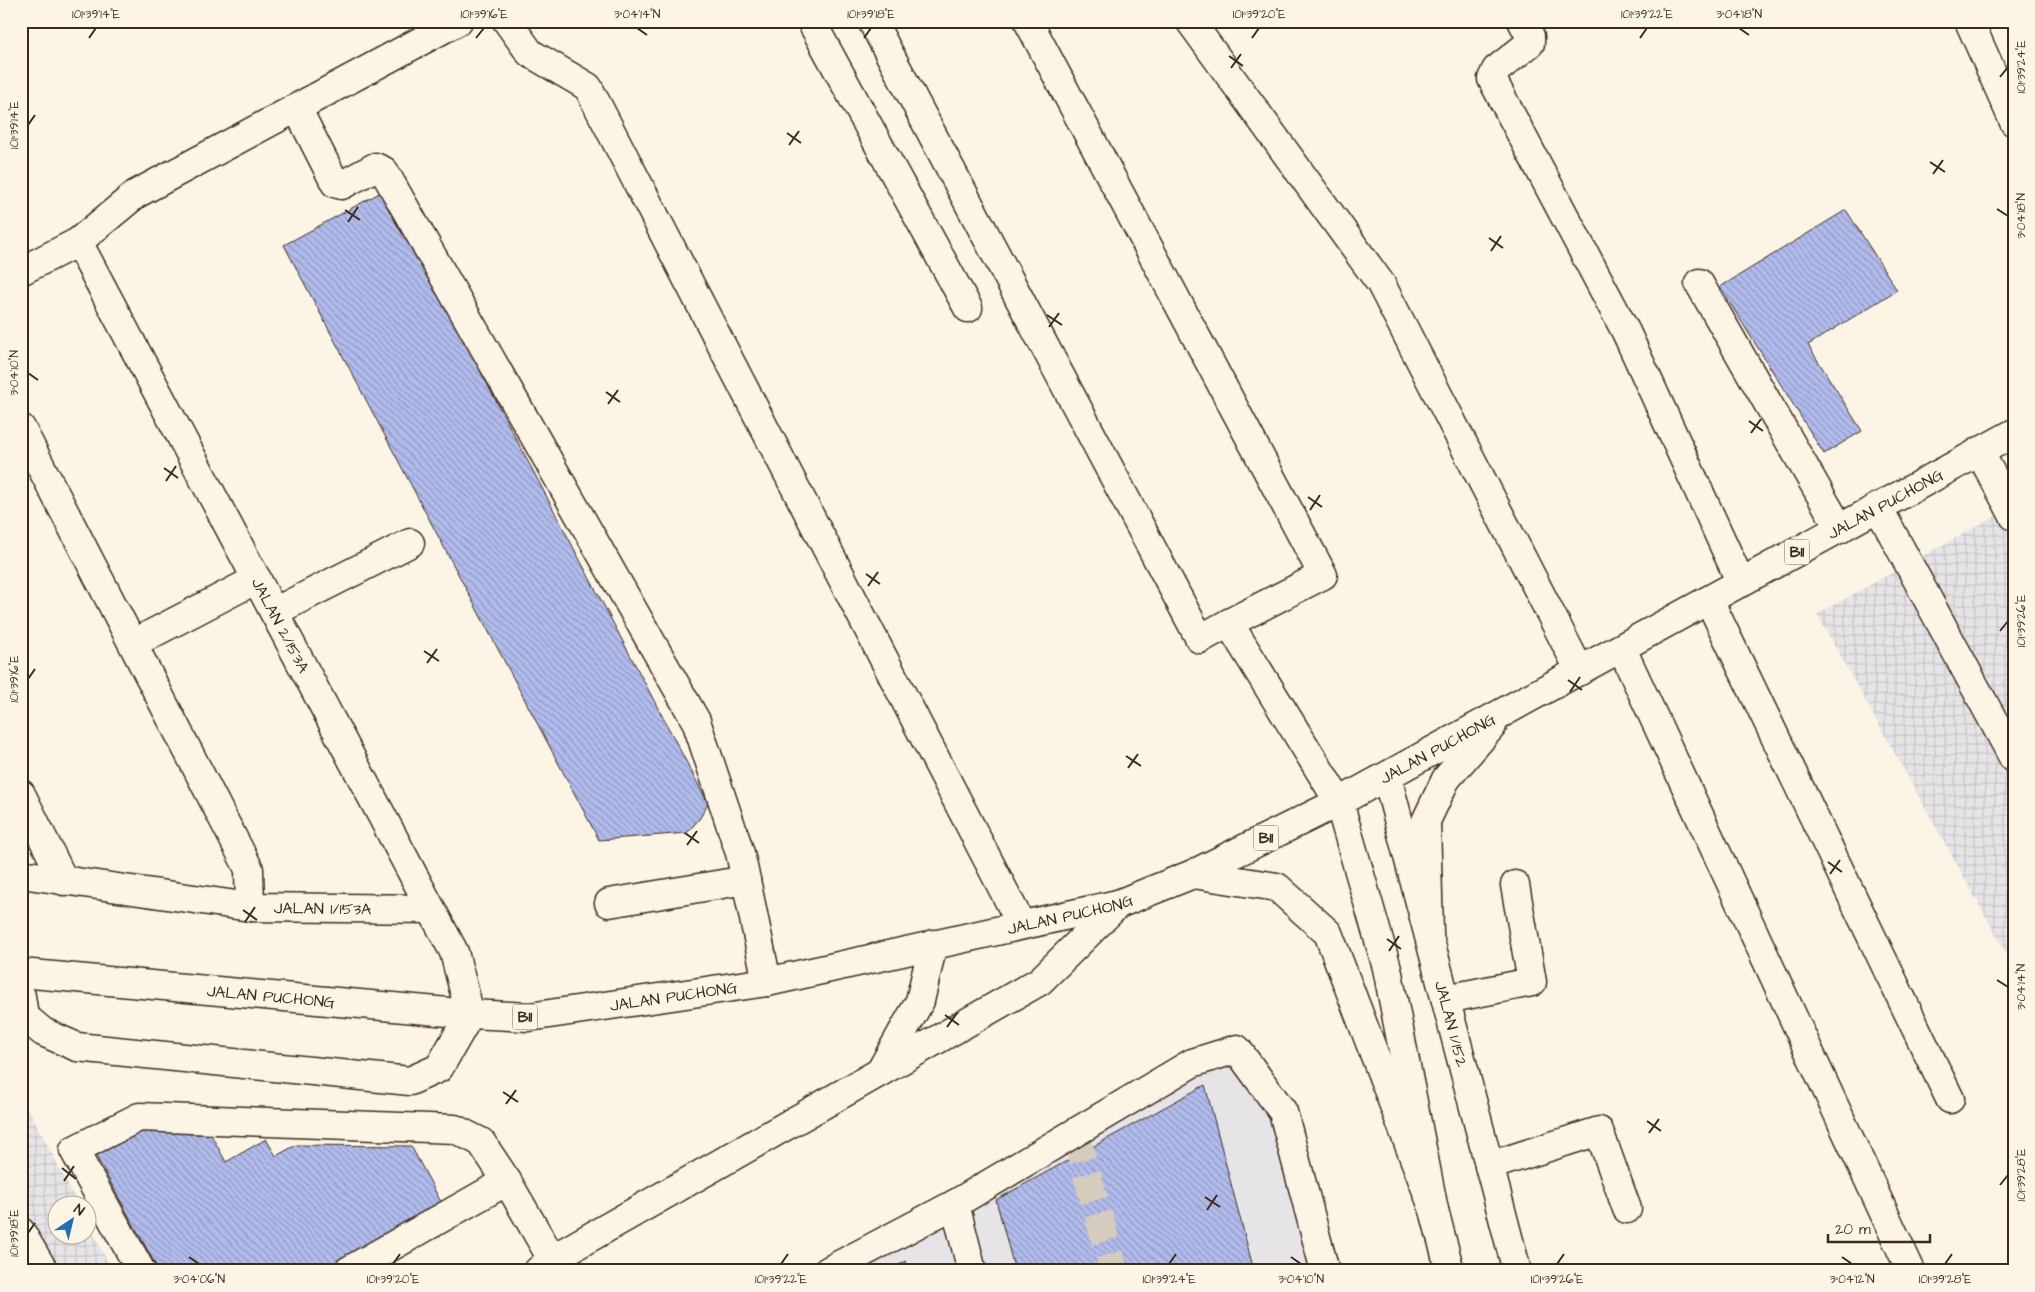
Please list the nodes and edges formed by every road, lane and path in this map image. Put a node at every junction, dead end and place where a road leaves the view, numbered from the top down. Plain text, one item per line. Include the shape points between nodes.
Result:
1 (458, 21) edge
2 (507, 21) edge
3 (811, 21) edge
4 (872, 21) edge
5 (1028, 21) edge
6 (1190, 21) edge
7 (1522, 21) edge
8 (1969, 21) edge
9 (297, 108) junction
10 (2014, 122) edge
11 (78, 242) junction
12 (21, 271) edge
13 (1699, 283) dead end
14 (968, 308) dead end
15 (21, 428) edge
16 (2014, 432) edge
17 (1979, 451) junction
18 (1878, 507) junction
19 (2014, 516) edge
20 (1840, 528) junction
21 (410, 543) dead end
22 (257, 579) junction
23 (1742, 583) junction
24 (1709, 600) junction
25 (274, 612) junction
26 (1229, 623) junction
27 (134, 642) junction
28 (1622, 648) junction
29 (1580, 672) junction
30 (1502, 714) junction
31 (2014, 759) edge
32 (1387, 776) junction
33 (21, 794) edge
34 (1339, 802) junction
35 (21, 874) edge
36 (1192, 874) junction
37 (746, 880) junction
38 (64, 881) junction
39 (1515, 885) dead end
40 (609, 903) dead end
41 (1118, 904) junction
42 (250, 907) junction
43 (431, 908) junction
44 (1021, 924) junction
45 (1429, 934) junction
46 (933, 944) junction
47 (21, 973) edge
48 (767, 982) junction
49 (21, 996) edge
50 (1446, 999) junction
51 (470, 1014) junction
52 (879, 1073) junction
53 (1950, 1099) dead end
54 (1489, 1166) junction
55 (507, 1181) junction
56 (955, 1204) junction
57 (1627, 1209) dead end
58 (1434, 1210) junction
59 (21, 1232) edge
60 (545, 1265) edge
61 (44, 1271) edge
62 (141, 1271) edge
63 (348, 1271) edge
64 (828, 1271) edge
65 (972, 1271) edge
66 (1326, 1271) edge
67 (1450, 1271) edge
68 (1517, 1271) edge
69 (1910, 1271) edge

1 - 9 street
2 - 44 street via 530,53 588,87
3 - 14 street
4 - 26 street via 1200,639
5 - 26 street via 1322,575
6 - 29 street via 1381,284
7 - 23 street via 1530,43 1496,70 1492,79 1626,332
8 - 10 street
9 - 11 street via 136,194
9 - 37 street via 335,183 342,185 375,167 384,171 696,721
11 - 12 street
11 - 22 street, JALAN 2/153A
13 - 20 street
15 - 27 street
16 - 17 street, JALAN PUCHONG / B11
17 - 18 street, JALAN PUCHONG / B11
17 - 19 street
18 - 20 street, JALAN PUCHONG / B11
18 - 31 street
20 - 23 street, JALAN PUCHONG / B11
21 - 25 street
22 - 25 street, JALAN 2/153A
22 - 27 street
23 - 24 street, JALAN PUCHONG / B11
24 - 28 street, JALAN PUCHONG / B11
24 - 53 street
25 - 43 street, JALAN 2/153A
26 - 34 street
27 - 42 street via 249,869
28 - 29 street, JALAN PUCHONG / B11
28 - 69 street
29 - 30 street, JALAN PUCHONG / B11
30 - 32 street, JALAN PUCHONG / B11
30 - 45 street via 1446,779 1426,821
32 - 34 street, JALAN PUCHONG / B11
32 - 45 street, JALAN 1/152
33 - 38 street
34 - 36 street, JALAN PUCHONG / B11
34 - 58 street via 1387,968
35 - 38 street, JALAN 1/153A
36 - 41 street, JALAN PUCHONG / B11
36 - 58 street via 1277,887 1328,933
37 - 40 street
37 - 48 street
38 - 42 street, JALAN 1/153A
39 - 50 street via 1532,982
41 - 44 street, JALAN PUCHONG / B11
41 - 52 street via 1040,981
42 - 43 street, JALAN 1/153A
43 - 51 street, JALAN 2/153A via 454,952
44 - 46 street, JALAN PUCHONG / B11
45 - 50 street, JALAN 1/152
46 - 48 street, JALAN PUCHONG / B11
46 - 52 street via 920,1001
47 - 51 street, JALAN PUCHONG / B11
48 - 51 street, JALAN PUCHONG / B11 via 529,1017
49 - 51 street via 24,1016 43,1032 77,1047 410,1081 439,1068
50 - 54 street, JALAN 1/152
52 - 60 street
54 - 57 street via 1599,1131
54 - 68 street, JALAN 1/152
55 - 60 street
55 - 62 street via 481,1142 455,1129 140,1117 74,1150
55 - 63 street
56 - 64 street
56 - 65 street
56 - 66 street via 1192,1063 1237,1049 1283,1112
58 - 67 street
59 - 61 street

